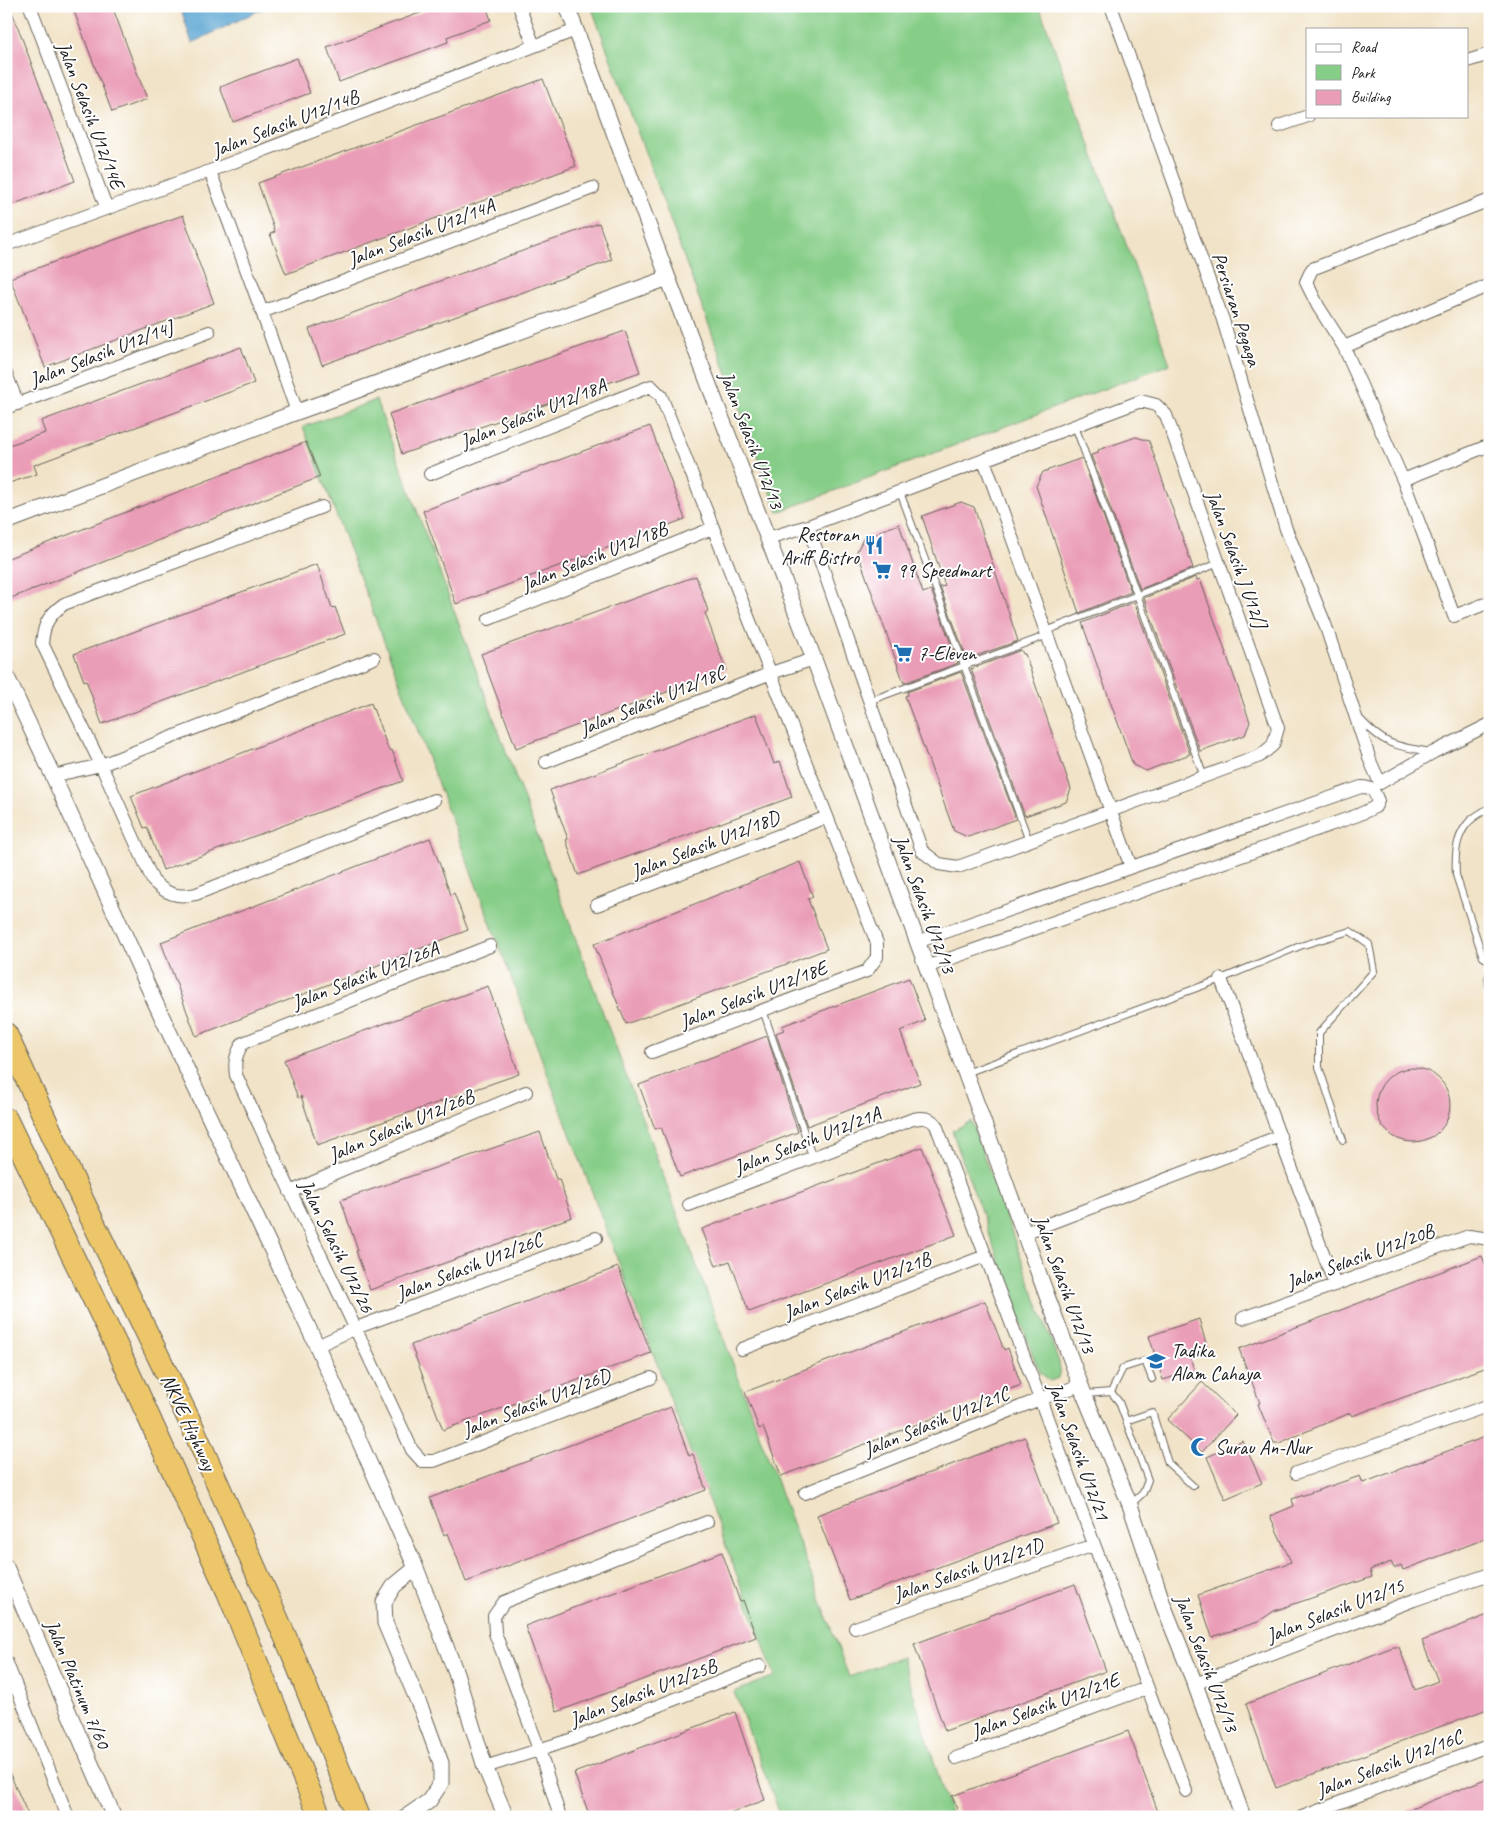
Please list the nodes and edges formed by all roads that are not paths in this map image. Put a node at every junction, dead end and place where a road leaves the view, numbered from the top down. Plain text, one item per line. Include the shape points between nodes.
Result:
1 (30, 6) edge
2 (519, 6) edge
3 (567, 6) edge
4 (1111, 6) edge
5 (576, 30) junction
6 (534, 46) junction
7 (1490, 54) edge
8 (1468, 61) edge
9 (1306, 117) edge
10 (1279, 126) dead end
11 (210, 172) junction
12 (593, 188) dead end
13 (1490, 200) edge
14 (107, 209) junction
15 (6, 246) edge
16 (668, 278) junction
17 (1490, 285) edge
18 (262, 312) junction
19 (208, 332) dead end
20 (1344, 347) junction
21 (6, 374) edge
22 (12, 406) edge
23 (297, 412) junction
24 (1075, 426) junction
25 (1490, 445) edge
26 (984, 460) junction
27 (430, 474) dead end
28 (1403, 480) junction
29 (900, 492) junction
30 (322, 507) dead end
31 (6, 522) edge
32 (808, 526) junction
33 (713, 528) junction
34 (768, 538) junction
35 (1219, 563) junction
36 (1137, 595) junction
37 (1490, 602) edge
38 (489, 619) dead end
39 (1047, 633) junction
40 (374, 658) dead end
41 (814, 659) junction
42 (964, 666) junction
43 (771, 673) junction
44 (6, 675) edge
45 (870, 701) junction
46 (1355, 714) junction
47 (1490, 724) edge
48 (1434, 752) junction
49 (546, 762) dead end
50 (101, 765) junction
51 (53, 776) junction
52 (1204, 777) junction
53 (434, 800) dead end
54 (1490, 807) edge
55 (1112, 811) junction
56 (827, 817) junction
57 (1029, 841) junction
58 (1131, 867) junction
59 (597, 905) dead end
60 (917, 942) junction
61 (490, 946) dead end
62 (1490, 961) edge
63 (926, 967) junction
64 (1490, 971) edge
65 (1221, 979) junction
66 (1490, 995) edge
67 (763, 1010) junction
68 (6, 1034) edge
69 (253, 1038) joint
70 (652, 1052) dead end
71 (966, 1073) junction
72 (526, 1092) dead end
73 (6, 1119) edge
74 (936, 1125) joint
75 (1280, 1136) junction
76 (1343, 1140) dead end
77 (813, 1158) junction
78 (290, 1192) junction
79 (689, 1205) dead end
80 (1024, 1233) junction
81 (596, 1238) dead end
82 (1490, 1239) edge
83 (985, 1256) junction
84 (1335, 1285) junction
85 (1243, 1318) dead end
86 (356, 1328) junction
87 (317, 1346) junction
88 (742, 1349) dead end
89 (651, 1378) dead end
90 (1152, 1379) dead end
91 (1082, 1390) junction
92 (1111, 1392) junction
93 (1040, 1399) junction
94 (1490, 1405) edge
95 (1126, 1420) junction
96 (434, 1461) joint
97 (1296, 1473) dead end
98 (1193, 1486) dead end
99 (805, 1493) dead end
100 (1130, 1505) junction
101 (707, 1522) dead end
102 (1094, 1545) junction
103 (6, 1567) edge
104 (416, 1568) junction
105 (1490, 1574) edge
106 (855, 1628) dead end
107 (6, 1661) edge
108 (760, 1666) dead end
109 (1194, 1684) junction
110 (1147, 1688) junction
111 (12, 1691) edge
112 (1490, 1745) edge
113 (539, 1749) junction
114 (956, 1758) dead end
115 (485, 1767) junction
116 (1186, 1791) dead end
117 (68, 1817) edge
118 (114, 1817) edge
119 (320, 1817) edge
120 (358, 1817) edge
121 (406, 1817) edge
122 (506, 1817) edge
123 (560, 1817) edge
124 (1243, 1817) edge
125 (1302, 1817) edge

1 - 14 street, Jalan Selasih U12/14E
2 - 6 street
3 - 5 street, Jalan Selasih U12/13
4 - 46 street, Persiaran Pegaga via 1223,320 1286,529 1325,624
5 - 6 street, Jalan Selasih U12/14B
5 - 16 street, Jalan Selasih U12/13
6 - 11 street, Jalan Selasih U12/14B
7 - 8 street
9 - 10 street
11 - 14 street, Jalan Selasih U12/14B
11 - 18 street
12 - 18 street, Jalan Selasih U12/14A
13 - 20 street via 1312,269 1306,282
14 - 15 street, Jalan Selasih U12/14B
16 - 23 street
16 - 34 street, Jalan Selasih U12/13
17 - 20 street
18 - 23 street
19 - 22 street, Jalan Selasih U12/14J
20 - 28 street
21 - 22 street
23 - 31 street
24 - 26 street
24 - 35 street, Jalan Selasih J U12/J via 1140,401 1156,405 1166,415
24 - 36 lane
25 - 28 street
26 - 29 street
26 - 39 street
27 - 33 street, Jalan Selasih U12/18A via 651,386 661,396
28 - 37 street via 1454,616
29 - 32 street
29 - 42 lane
30 - 50 street via 64,604 52,613 43,629 42,643
32 - 34 street
32 - 45 street
33 - 38 street, Jalan Selasih U12/18B
33 - 43 street
34 - 41 street, Jalan Selasih U12/13
35 - 36 lane
35 - 52 street, Jalan Selasih J U12/J via 1278,728 1273,745 1260,756
36 - 39 lane
36 - 52 lane
39 - 42 lane
39 - 55 street
40 - 50 street
41 - 43 street, Jalan Selasih U12/18C
41 - 60 street, Jalan Selasih U12/13
42 - 45 lane
42 - 57 lane
43 - 49 street, Jalan Selasih U12/18C
43 - 56 street
44 - 51 street
45 - 57 street via 922,851 939,864 958,867
46 - 48 lane via 1374,734 1391,744
46 - 48 street, Persiaran Pegaga via 1380,783
47 - 48 street
50 - 51 street
50 - 53 street via 153,881 172,895 184,897
51 - 87 street
52 - 55 street
54 - 62 lane via 1467,823 1456,846 1455,861 1456,875 1483,958
55 - 57 street
55 - 58 street
56 - 59 street, Jalan Selasih U12/18D
56 - 67 street, Jalan Selasih U12/18E via 877,943 877,957 868,971
58 - 60 street
58 - 63 street via 1361,787 1374,790 1378,801 1375,807 1358,815
60 - 63 street, Jalan Selasih U12/13
61 - 69 street, Jalan Selasih U12/26A
63 - 71 street, Jalan Selasih U12/13
64 - 66 lane
65 - 71 lane
65 - 75 street
65 - 76 lane via 1300,946 1350,931 1369,944 1374,971 1319,1033 1319,1067
67 - 70 street, Jalan Selasih U12/18E
67 - 77 lane
68 - 120 highway, NKVE Highway via 193,1428 292,1652
69 - 78 street, Jalan Selasih U12/26 via 243,1043 237,1052 234,1063 236,1075
71 - 80 street, Jalan Selasih U12/13
72 - 78 street, Jalan Selasih U12/26B
73 - 119 highway, NKVE Highway via 117,1347 228,1592
74 - 77 street, Jalan Selasih U12/21A via 926,1118 913,1119
74 - 83 street, Jalan Selasih U12/21
75 - 80 street
75 - 84 street
77 - 79 street, Jalan Selasih U12/21A
78 - 86 street, Jalan Selasih U12/26
80 - 91 street, Jalan Selasih U12/13
81 - 86 street, Jalan Selasih U12/26C
82 - 84 street, Jalan Selasih U12/20B via 1469,1236
83 - 88 street, Jalan Selasih U12/21B
83 - 93 street, Jalan Selasih U12/21
84 - 85 street, Jalan Selasih U12/20B
86 - 87 street, Jalan Selasih U12/26C
86 - 96 street, Jalan Selasih U12/26 via 412,1450 422,1461
87 - 104 street
89 - 96 street, Jalan Selasih U12/26D
90 - 92 lane via 1145,1360 1123,1368
91 - 92 lane
91 - 93 street, Jalan Selasih U12/21C
91 - 100 street, Jalan Selasih U12/13
92 - 95 lane
93 - 99 street, Jalan Selasih U12/21C
93 - 102 street, Jalan Selasih U12/21
94 - 97 street
95 - 98 lane via 1152,1412 1168,1463
95 - 100 lane via 1148,1480 1143,1493
100 - 109 street, Jalan Selasih U12/13
101 - 113 street via 504,1602 494,1616 495,1633
102 - 106 street, Jalan Selasih U12/21D
102 - 110 street, Jalan Selasih U12/21
103 - 118 street, Jalan Platinum 7/60
104 - 115 street via 456,1673
104 - 121 street via 394,1586 384,1602 385,1623 422,1711 441,1763 441,1773 440,1783 428,1801
105 - 109 street, Jalan Selasih U12/15
107 - 111 street
108 - 113 street, Jalan Selasih U12/25B
109 - 124 street, Jalan Selasih U12/13
110 - 114 street, Jalan Selasih U12/21E
110 - 116 street, Jalan Selasih U12/21
111 - 117 street
112 - 125 street, Jalan Selasih U12/16C
113 - 115 street, Jalan Selasih U12/25B
113 - 123 street
115 - 122 street

